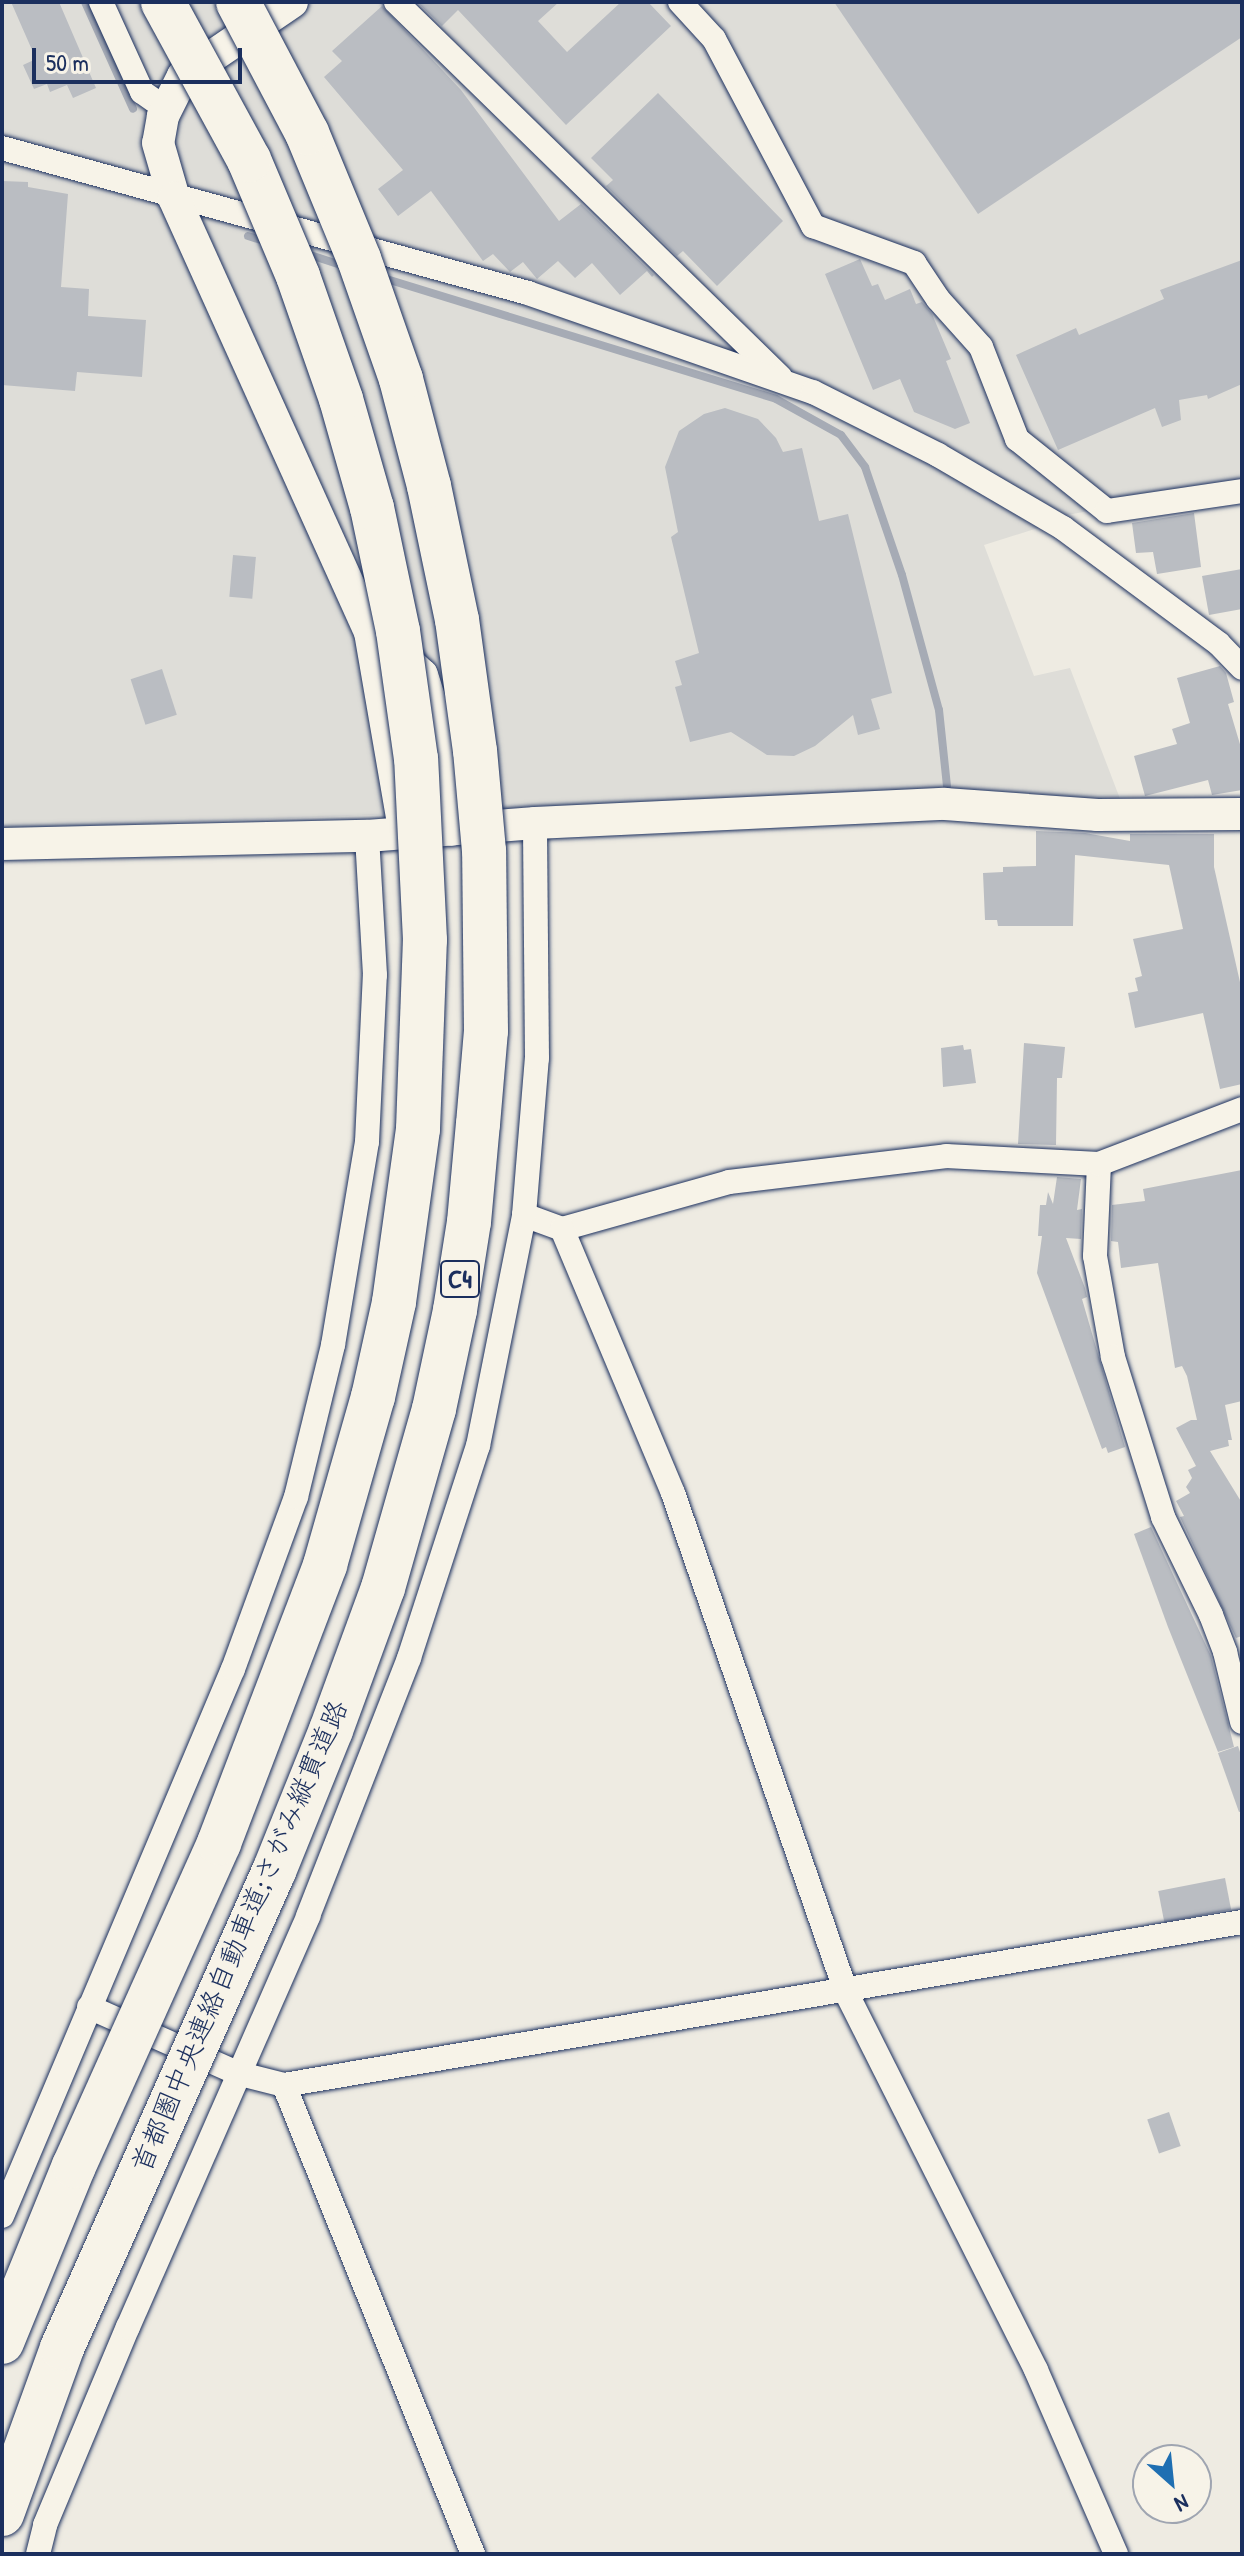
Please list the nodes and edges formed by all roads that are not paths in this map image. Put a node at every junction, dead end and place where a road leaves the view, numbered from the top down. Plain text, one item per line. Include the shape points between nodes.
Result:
1 (101, 2) edge
2 (163, 2) edge
3 (238, 2) edge
4 (292, 2) edge
5 (396, 2) edge
6 (680, 2) edge
7 (166, 109) junction
8 (2, 148) edge
9 (174, 198) junction
10 (788, 385) junction
11 (1242, 491) edge
12 (370, 632) junction
13 (1242, 668) edge
14 (1242, 814) edge
15 (535, 823) junction
16 (452, 830) junction
17 (405, 832) junction
18 (367, 836) junction
19 (2, 844) edge
20 (1242, 1109) edge
21 (1099, 1164) junction
22 (524, 1215) junction
23 (562, 1229) junction
24 (1242, 1722) edge
25 (1242, 1922) edge
26 (846, 1992) junction
27 (89, 2007) junction
28 (237, 2073) junction
29 (284, 2085) junction
30 (2, 2216) edge
31 (2, 2342) edge
32 (2, 2514) edge
33 (38, 2554) edge
34 (473, 2554) edge
35 (1116, 2554) edge

1 - 7 street via 142,92
2 - 31 highway, 首都圏中央連絡自動車道;さがみ縦貫道路 / C4, bridge via 249,160 298,276 372,508 398,631 416,759 425,940 418,1129 394,1302 325,1565 219,1843 74,2166
3 - 32 highway, 首都圏中央連絡自動車道;さがみ縦貫道路 / C4, bridge via 307,133 359,259 401,379 451,590 475,751 484,865 486,1031 475,1166 455,1310 434,1409 383,1588 274,1871 62,2348
4 - 7 street via 183,76
5 - 10 street
6 - 11 street via 714,39 813,226 914,263 981,347 1017,439 1107,511
7 - 9 street via 158,143
8 - 9 street
9 - 10 street via 528,293
9 - 12 street
10 - 13 street via 813,392 938,455 1063,528 1219,644
12 - 16 street via 422,675 444,745
12 - 17 street
14 - 15 street via 1098,815 945,804
15 - 16 street
15 - 22 street via 537,1058
16 - 17 street
17 - 18 street
18 - 19 street
18 - 27 street via 375,975 367,1142 333,1345 296,1497 239,1655
20 - 21 street
21 - 23 street via 946,1156 729,1182
21 - 24 street via 1095,1256 1113,1357 1163,1517 1225,1652
22 - 23 street
22 - 28 street via 478,1446 409,1658 308,1916
23 - 26 street via 673,1493
25 - 26 street
26 - 29 street
26 - 35 street via 1036,2370
27 - 28 street
27 - 30 street
28 - 29 street
28 - 33 street via 45,2525
29 - 34 street

